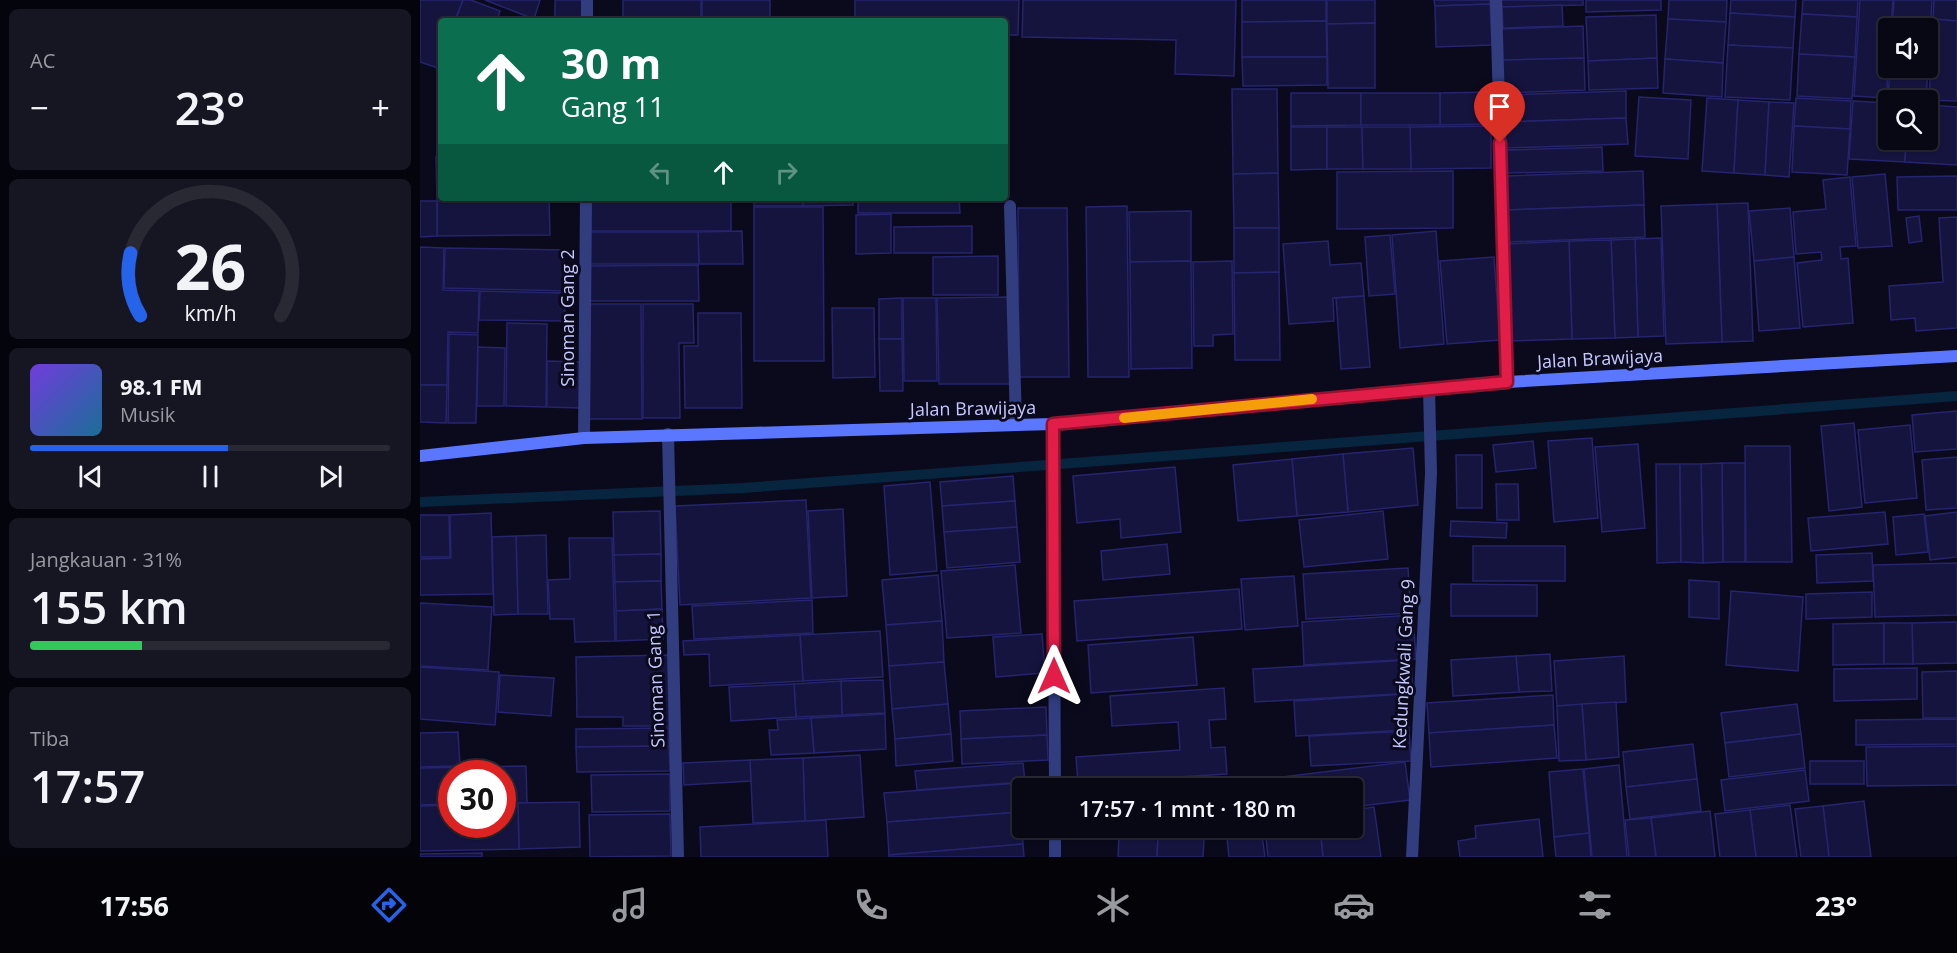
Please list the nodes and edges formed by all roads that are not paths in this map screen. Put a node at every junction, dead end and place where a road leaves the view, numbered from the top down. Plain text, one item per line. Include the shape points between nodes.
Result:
1 (587, 0) edge
2 (1496, 0) edge
3 (587, 18) edge
4 (586, 201) edge
5 (1010, 207) dead end
6 (1957, 357) edge
7 (1507, 382) junction
8 (1429, 388) junction
9 (1053, 424) junction
10 (1016, 425) junction
11 (668, 434) junction
12 (584, 438) junction
13 (420, 456) edge
14 (1055, 778) edge
15 (1055, 838) edge
16 (678, 857) edge
17 (1055, 857) edge
18 (1412, 857) edge

1 - 3 street
2 - 7 street
4 - 12 street, Sinoman Gang 2
5 - 10 street
6 - 7 main road, Jalan Brawijaya
7 - 8 main road, Jalan Brawijaya
8 - 9 main road, Jalan Brawijaya
8 - 18 street, Kedungkwali Gang 9 via 1431,473
9 - 10 main road, Jalan Brawijaya
9 - 14 street
10 - 11 main road, Jalan Brawijaya
11 - 12 main road, Jalan Brawijaya
11 - 16 street, Sinoman Gang 1
12 - 13 main road, Jalan Brawijaya
15 - 17 street

